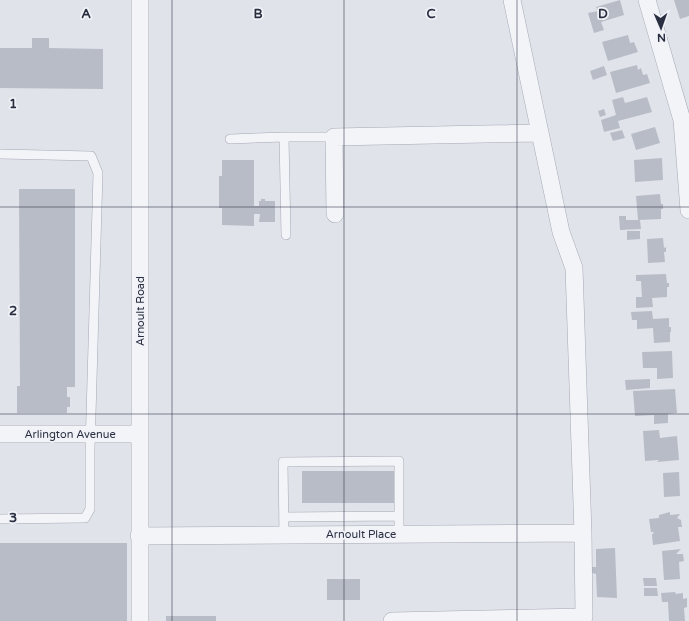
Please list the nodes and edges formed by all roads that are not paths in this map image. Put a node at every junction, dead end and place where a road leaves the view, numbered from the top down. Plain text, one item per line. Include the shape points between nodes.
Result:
1 (140, 0) edge
2 (512, 0) edge
3 (647, 0) edge
4 (540, 133) junction
5 (284, 137) junction
6 (334, 137) junction
7 (230, 139) dead end
8 (0, 154) edge
9 (689, 210) edge
10 (336, 214) dead end
11 (286, 235) dead end
12 (0, 434) edge
13 (140, 434) junction
14 (91, 435) junction
15 (399, 516) junction
16 (284, 517) junction
17 (0, 519) edge
18 (583, 533) junction
19 (399, 534) junction
20 (284, 535) junction
21 (139, 536) junction
22 (140, 621) edge
23 (392, 621) edge

1 - 13 street, Arnoult Road
2 - 4 street
3 - 9 street via 682,120
4 - 6 street
4 - 18 street via 561,232 574,268
5 - 6 lane
5 - 7 lane
5 - 11 lane
6 - 10 street
8 - 14 lane via 91,156 98,173
12 - 14 street, Arlington Avenue
13 - 14 street, Arlington Avenue
13 - 21 street, Arnoult Road
14 - 17 lane via 90,509 85,518
15 - 16 lane
15 - 16 lane via 399,461 283,462
15 - 19 lane
16 - 20 lane
18 - 19 street, Arnoult Place
18 - 23 street via 584,617
19 - 20 street, Arnoult Place
20 - 21 street, Arnoult Place
21 - 22 street, Arnoult Road

